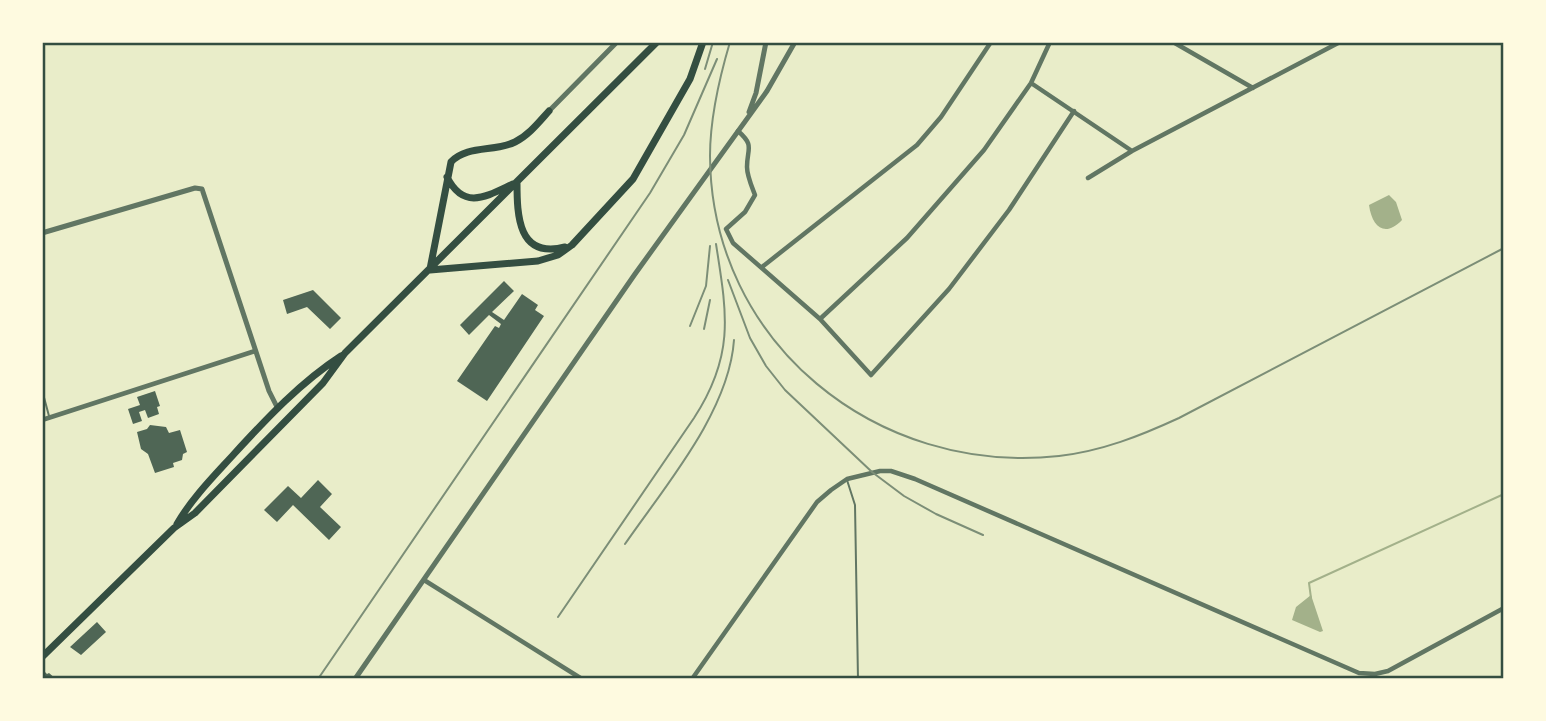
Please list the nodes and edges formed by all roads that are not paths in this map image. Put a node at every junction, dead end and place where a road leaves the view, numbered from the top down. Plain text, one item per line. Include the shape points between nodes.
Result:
1 (617, 42) edge
2 (657, 42) edge
3 (703, 42) edge
4 (766, 42) edge
5 (794, 42) edge
6 (991, 42) edge
7 (1050, 42) edge
8 (1173, 42) edge
9 (1340, 42) edge
10 (1031, 83) junction
11 (1253, 88) junction
12 (549, 111) joint
13 (1074, 111) junction
14 (747, 118) junction
15 (738, 131) junction
16 (1132, 151) junction
17 (447, 177) junction
18 (1088, 178) dead end
19 (517, 182) junction
20 (42, 233) edge
21 (572, 245) junction
22 (762, 267) junction
23 (430, 270) junction
24 (820, 319) junction
25 (255, 351) junction
26 (345, 353) junction
27 (42, 390) edge
28 (300, 406) junction
29 (278, 409) junction
30 (49, 418) junction
31 (42, 420) edge
32 (254, 433) junction
33 (272, 434) junction
34 (251, 456) junction
35 (847, 480) junction
36 (174, 528) junction
37 (424, 580) junction
38 (1504, 608) edge
39 (42, 657) edge
40 (355, 679) edge
41 (582, 679) edge
42 (692, 679) edge
43 (858, 679) edge

1 - 12 street
2 - 19 main road
3 - 21 main road via 690,79 633,178
4 - 14 street
5 - 14 street
6 - 22 street via 917,145
7 - 10 street
8 - 11 street
9 - 11 street
10 - 13 street
10 - 24 street via 984,150 907,238
11 - 16 street
12 - 17 main road via 515,142 460,154 451,162
13 - 16 street
13 - 24 street via 1009,210 949,289 871,375
14 - 15 street
15 - 22 street via 751,148 747,168 755,195 726,229 736,247
15 - 37 street
16 - 18 street
17 - 19 main road via 456,191 469,198
17 - 23 main road
19 - 21 main road via 519,221 526,238 545,249
19 - 23 main road
20 - 25 street via 199,187
21 - 23 main road via 538,261
22 - 24 street
23 - 26 main road
25 - 29 street
25 - 30 street
26 - 28 main road
26 - 29 main road via 314,373
27 - 30 lane
28 - 29 main road
28 - 33 main road
29 - 32 main road
29 - 33 main road
30 - 31 street
32 - 34 main road
32 - 36 main road via 187,506
33 - 34 main road
34 - 36 main road
35 - 38 street via 880,471 915,479 1359,673 1388,671
35 - 42 street via 817,502
35 - 43 lane via 856,513
36 - 39 main road
37 - 40 street
37 - 41 street

